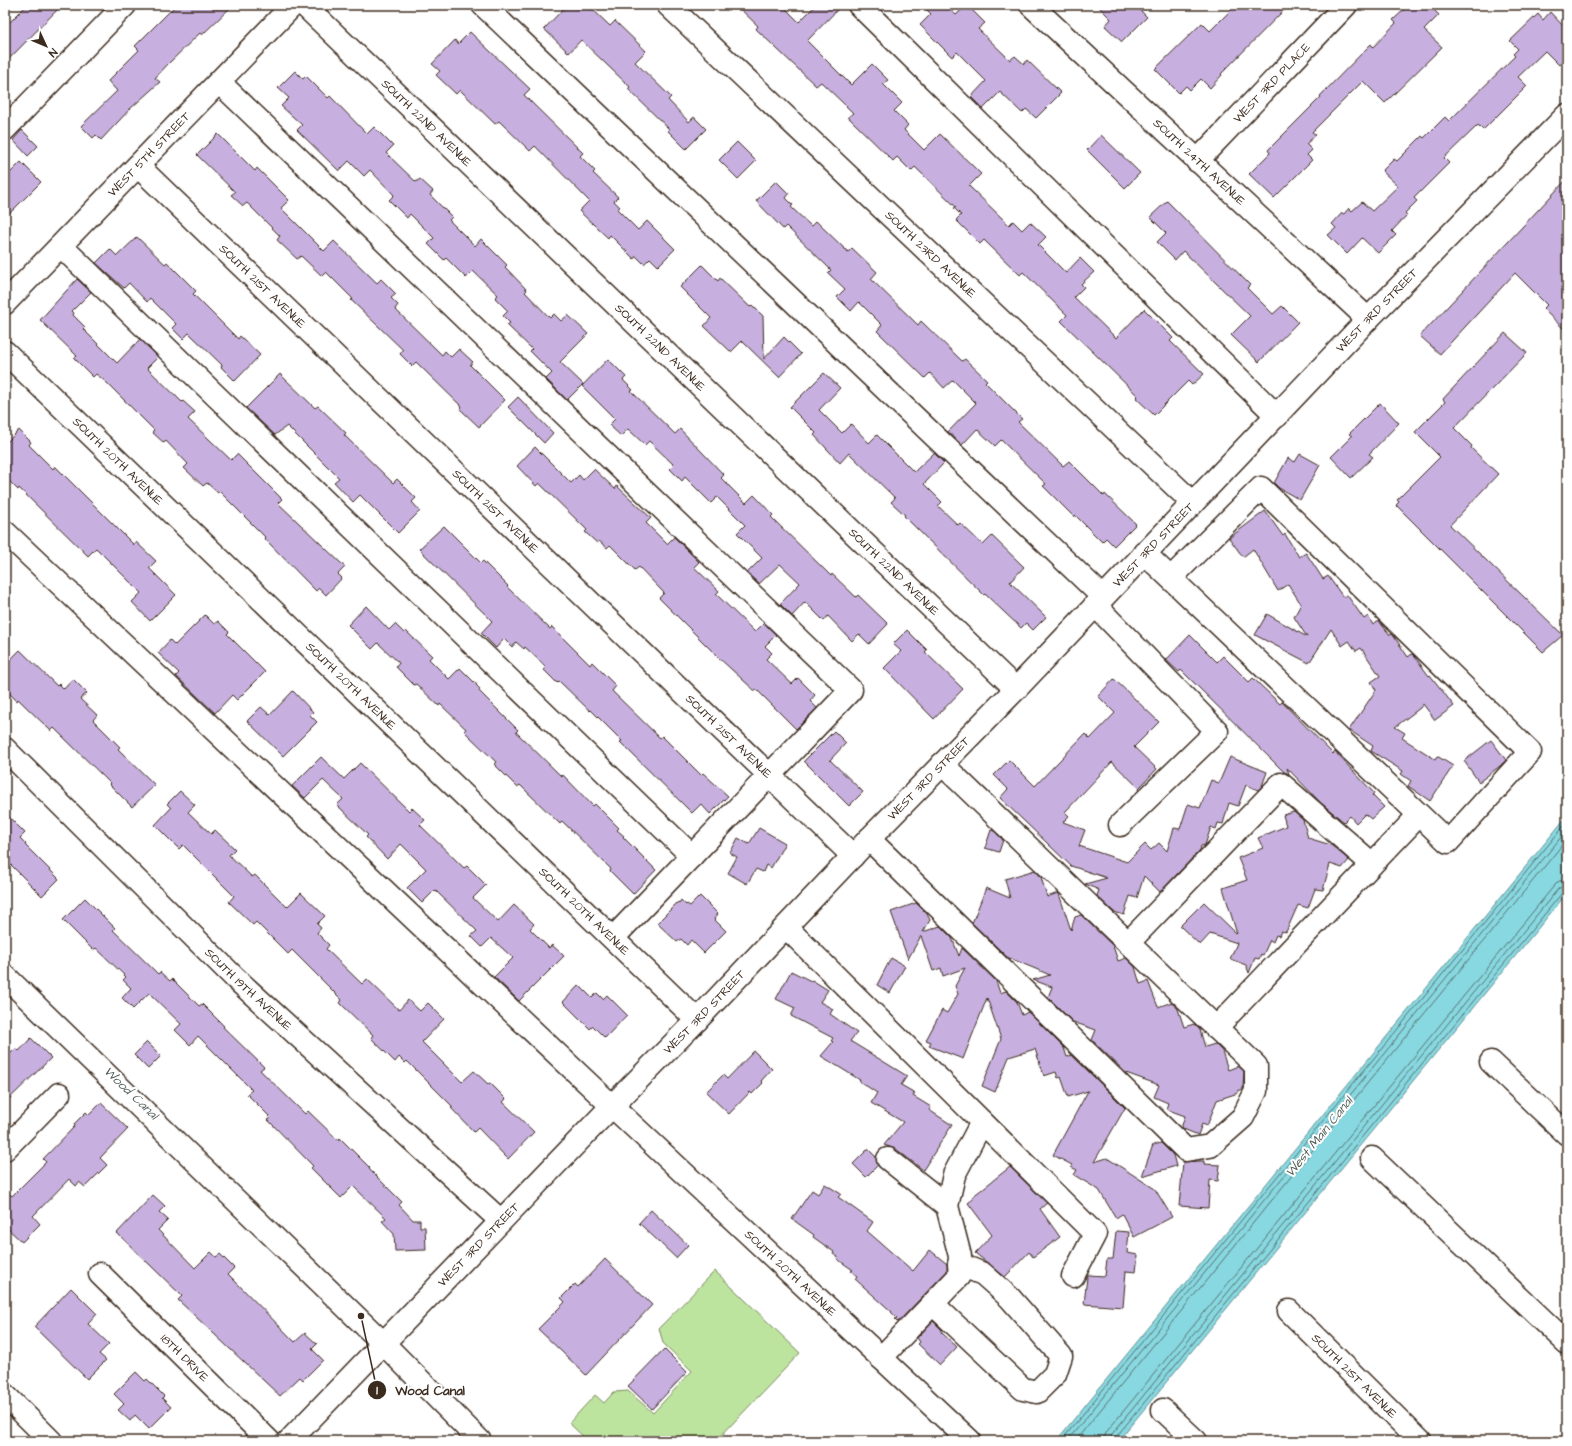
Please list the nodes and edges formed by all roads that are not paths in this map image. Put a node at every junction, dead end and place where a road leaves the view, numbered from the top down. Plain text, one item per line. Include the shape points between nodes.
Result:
1 (125, 5) edge
2 (293, 5) edge
3 (304, 5) edge
4 (483, 5) edge
5 (668, 5) edge
6 (859, 5) edge
7 (1030, 5) edge
8 (1346, 5) edge
9 (219, 82) junction
10 (1567, 115) edge
11 (5, 129) edge
12 (1197, 160) junction
13 (138, 166) junction
14 (61, 246) junction
15 (5, 303) edge
16 (1368, 320) junction
17 (5, 352) edge
18 (1277, 416) junction
19 (1193, 503) junction
20 (5, 532) edge
21 (1144, 553) junction
22 (1171, 578) junction
23 (1099, 601) junction
24 (1016, 689) junction
25 (5, 749) edge
26 (942, 764) junction
27 (769, 775) junction
28 (1419, 815) junction
29 (1120, 824) dead end
30 (869, 839) junction
31 (692, 856) junction
32 (853, 856) junction
33 (1372, 864) junction
34 (786, 926) junction
35 (613, 938) junction
36 (1128, 943) junction
37 (5, 976) edge
38 (697, 1020) junction
39 (1216, 1028) junction
40 (1491, 1062) dead end
41 (59, 1094) dead end
42 (612, 1106) junction
43 (982, 1122) junction
44 (1567, 1134) edge
45 (5, 1149) edge
46 (1372, 1158) dead end
47 (888, 1159) dead end
48 (947, 1206) junction
49 (501, 1221) junction
50 (959, 1264) junction
51 (100, 1274) dead end
52 (1073, 1276) dead end
53 (933, 1304) junction
54 (1289, 1311) dead end
55 (1567, 1343) edge
56 (384, 1344) junction
57 (881, 1358) junction
58 (5, 1395) edge
59 (1163, 1410) dead end
60 (51, 1441) edge
61 (269, 1441) edge
62 (289, 1441) edge
63 (480, 1441) edge
64 (970, 1441) edge
65 (1196, 1441) edge
66 (1420, 1441) edge

1 - 11 street
2 - 9 street, WEST 5TH STREET
3 - 24 street, SOUTH 22ND AVENUE
4 - 23 street
5 - 19 street, SOUTH 23RD AVENUE
6 - 18 street
7 - 12 street, SOUTH 24TH AVENUE
8 - 12 street, WEST 3RD PLACE
9 - 13 street, WEST 5TH STREET
9 - 27 street via 851,690
10 - 16 street, WEST 3RD STREET
12 - 16 street, SOUTH 24TH AVENUE
13 - 14 street, WEST 5TH STREET
13 - 27 street, SOUTH 21ST AVENUE
14 - 15 street, WEST 5TH STREET
14 - 31 street
16 - 18 street, WEST 3RD STREET
17 - 35 street, SOUTH 20TH AVENUE
18 - 19 street, WEST 3RD STREET
19 - 21 street, WEST 3RD STREET
20 - 42 street, SOUTH 20TH AVENUE
21 - 22 street
21 - 23 street, WEST 3RD STREET
22 - 28 street
22 - 28 street via 1261,488 1530,752 1448,842
23 - 24 street, WEST 3RD STREET
23 - 29 street via 1217,731
24 - 26 street, WEST 3RD STREET
25 - 49 street, SOUTH 19TH AVENUE via 235,978
26 - 30 street, WEST 3RD STREET
26 - 36 street
27 - 31 street
27 - 32 street, SOUTH 21ST AVENUE
28 - 33 street
30 - 32 street, WEST 3RD STREET
30 - 39 street via 1186,1150 1210,1146 1243,1117 1256,1091 1256,1066
31 - 35 street
32 - 34 street, WEST 3RD STREET
33 - 36 street via 1281,784
33 - 39 street
34 - 38 street, WEST 3RD STREET
34 - 43 street
35 - 38 street, SOUTH 20TH AVENUE
36 - 39 street
37 - 56 street
38 - 42 street, WEST 3RD STREET
40 - 44 street
41 - 45 street
42 - 49 street, WEST 3RD STREET
42 - 57 street, SOUTH 20TH AVENUE
43 - 48 street via 954,1175
43 - 52 street via 1095,1234
46 - 55 street
47 - 48 street
48 - 50 street via 960,1256
49 - 56 street, WEST 3RD STREET
50 - 53 street via 959,1276
50 - 53 street via 984,1274 1010,1298 1061,1356 1054,1374 1037,1392 1022,1389
51 - 61 street, 18TH DRIVE
53 - 57 street
54 - 66 street, SOUTH 21ST AVENUE
56 - 62 street, WEST 3RD STREET
56 - 63 street
57 - 64 street, SOUTH 20TH AVENUE
58 - 60 street
59 - 65 street

